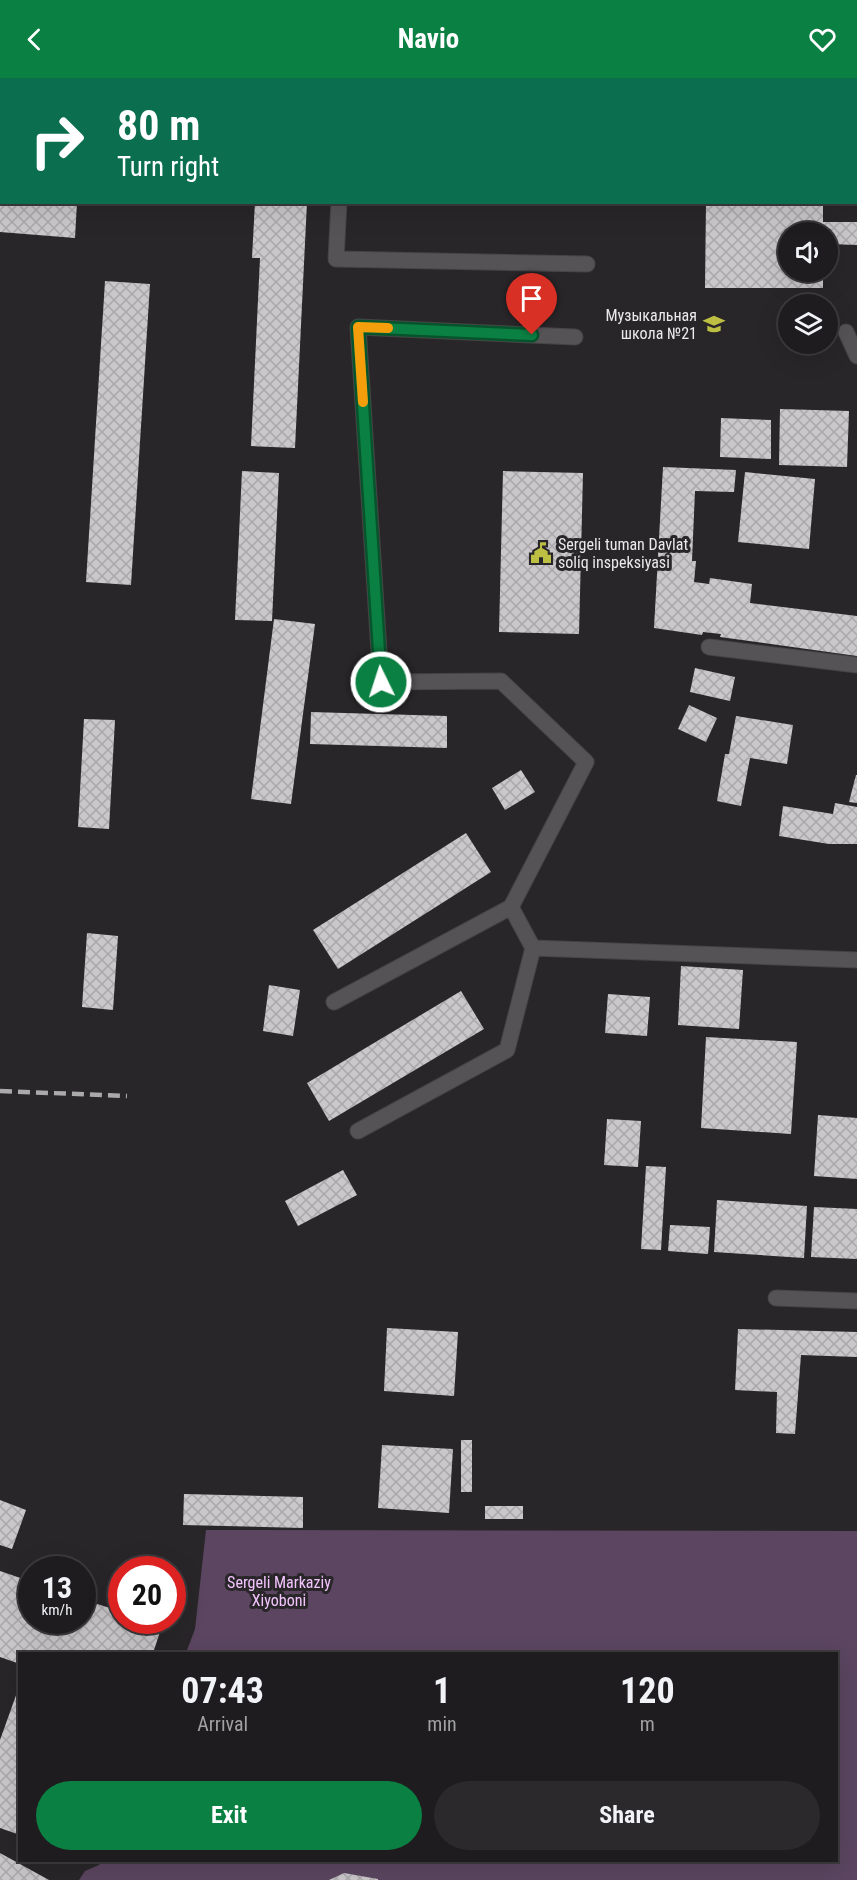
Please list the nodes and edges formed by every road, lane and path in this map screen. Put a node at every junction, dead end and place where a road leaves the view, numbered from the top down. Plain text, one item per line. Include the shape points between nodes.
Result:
1 (339, 204) edge
2 (587, 264) dead end
3 (846, 332) dead end
4 (575, 337) dead end
5 (857, 356) edge
6 (709, 647) dead end
7 (857, 665) edge
8 (511, 907) junction
9 (533, 948) junction
10 (857, 960) edge
11 (334, 1002) dead end
12 (358, 1131) dead end
13 (776, 1298) dead end
14 (857, 1301) edge

1 - 2 lane via 336,259
3 - 5 lane
4 - 8 lane via 358,327 381,682 501,681 586,762
6 - 7 lane
8 - 9 lane
8 - 11 lane
9 - 10 lane
9 - 12 lane via 507,1050
13 - 14 lane

